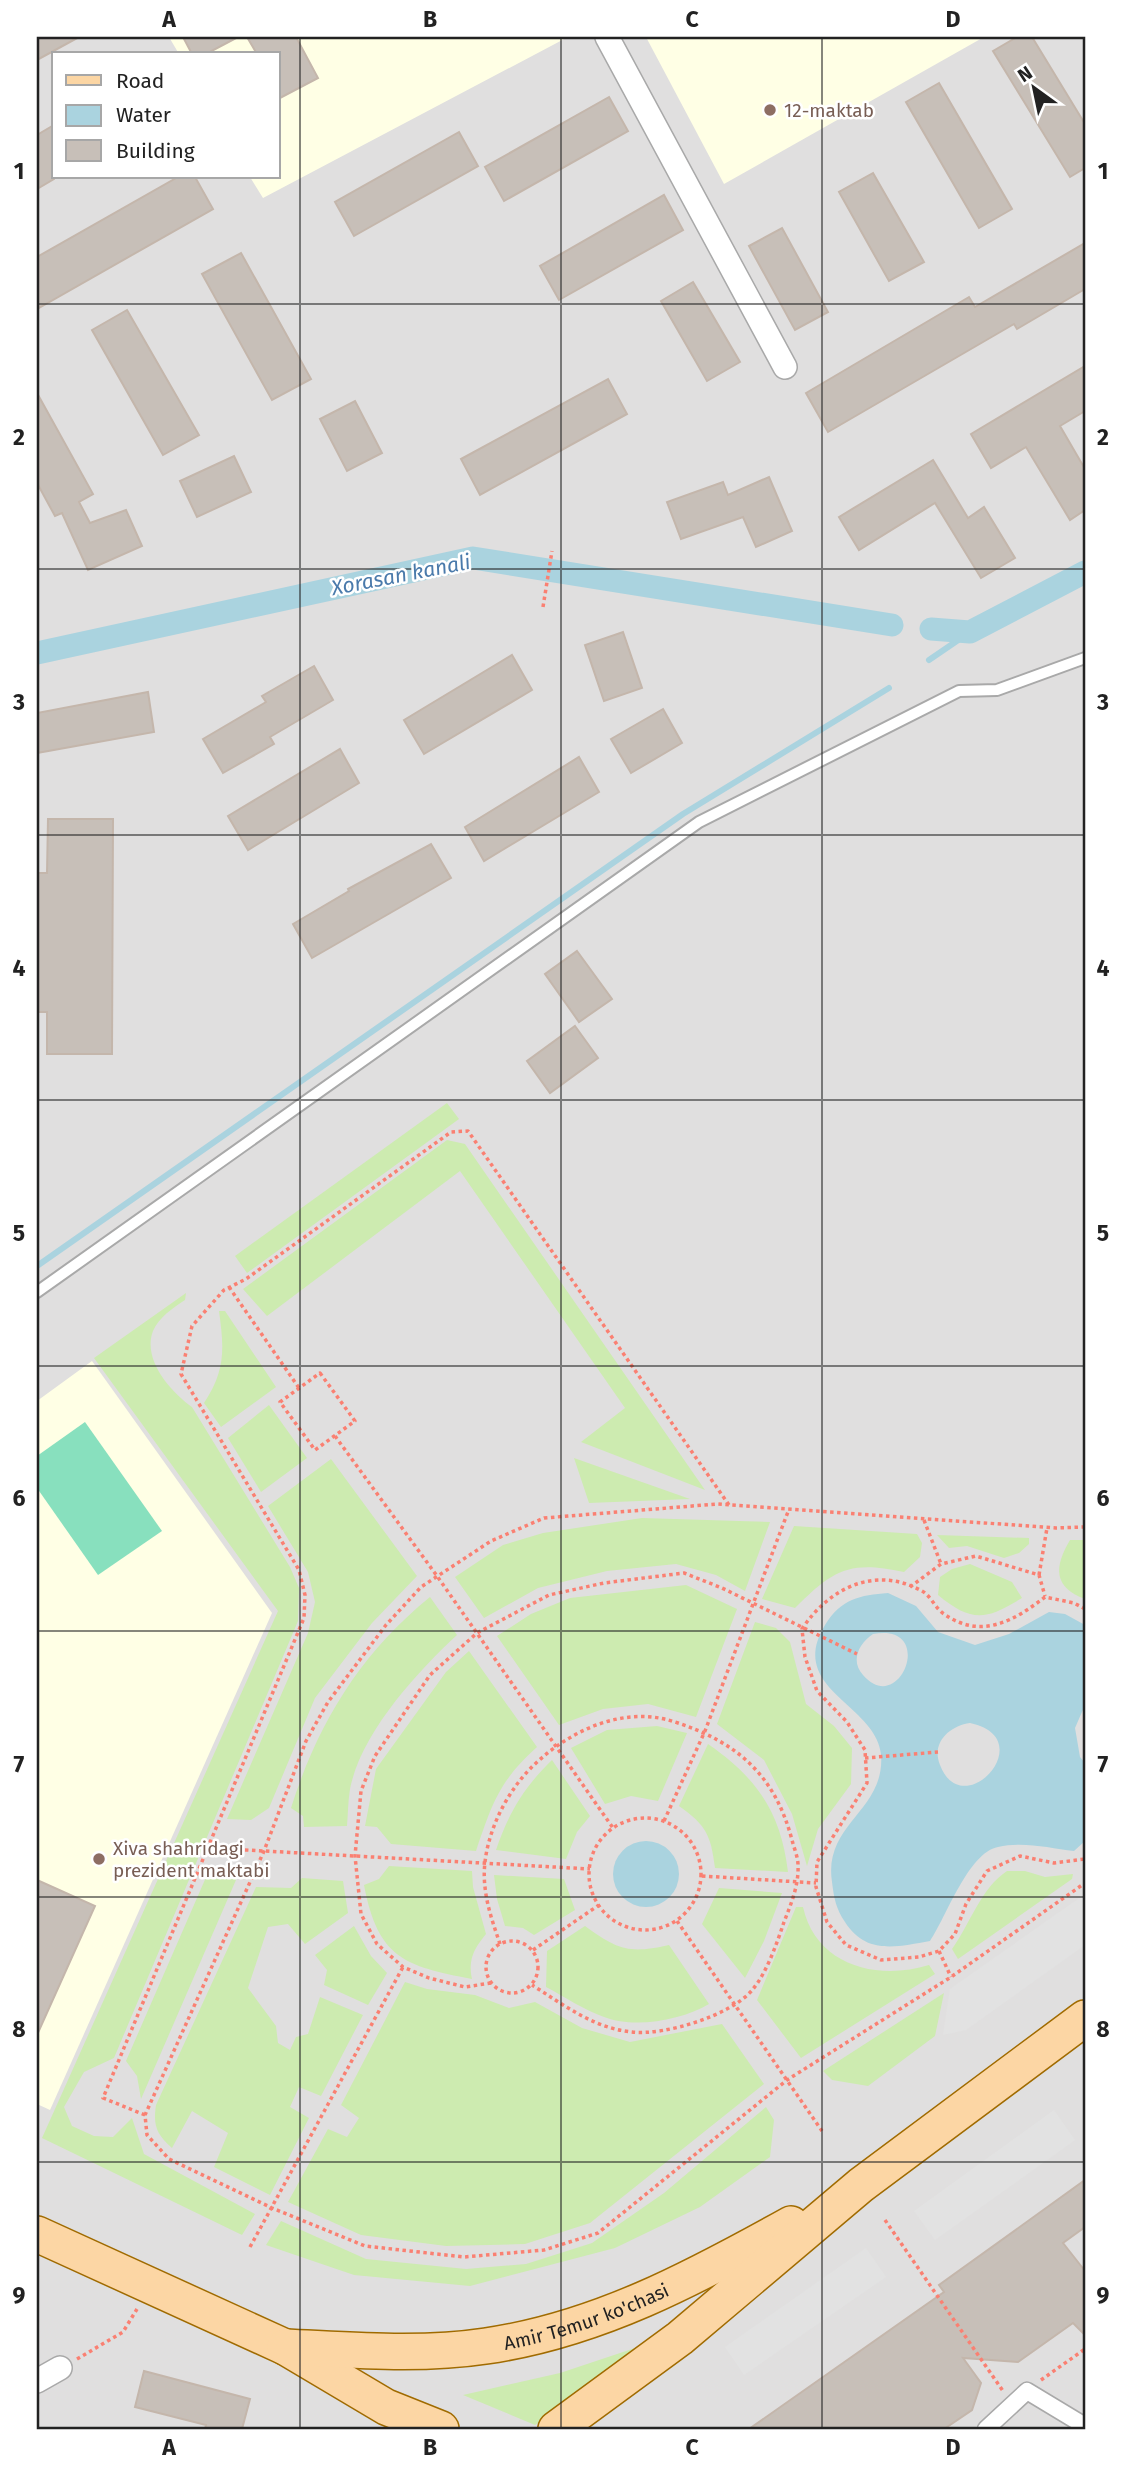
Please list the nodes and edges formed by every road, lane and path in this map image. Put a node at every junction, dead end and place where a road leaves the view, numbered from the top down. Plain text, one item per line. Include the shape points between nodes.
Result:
1 (607, 37) edge
2 (785, 367) dead end
3 (552, 551) dead end
4 (543, 607) dead end
5 (1085, 658) edge
6 (229, 1287) junction
7 (37, 1292) edge
8 (299, 1388) junction
9 (335, 1436) junction
10 (729, 1504) junction
11 (789, 1509) junction
12 (924, 1519) junction
13 (1085, 1527) edge
14 (1047, 1528) junction
15 (941, 1563) junction
16 (1039, 1575) junction
17 (437, 1576) junction
18 (910, 1587) junction
19 (1045, 1597) junction
20 (754, 1606) junction
21 (1085, 1609) edge
22 (802, 1629) junction
23 (477, 1633) junction
24 (857, 1654) dead end
25 (705, 1731) junction
26 (555, 1745) junction
27 (938, 1752) dead end
28 (865, 1758) junction
29 (664, 1821) junction
30 (613, 1828) junction
31 (210, 1847) junction
32 (264, 1851) junction
33 (355, 1856) junction
34 (1085, 1858) edge
35 (486, 1863) junction
36 (590, 1869) junction
37 (702, 1876) junction
38 (796, 1882) junction
39 (816, 1883) junction
40 (1085, 1883) edge
41 (599, 1905) junction
42 (677, 1921) junction
43 (500, 1944) junction
44 (533, 1950) junction
45 (939, 1951) junction
46 (404, 1967) junction
47 (951, 1977) junction
48 (491, 1983) junction
49 (532, 1985) junction
50 (735, 2005) junction
51 (1085, 2018) edge
52 (787, 2080) junction
53 (145, 2115) junction
54 (822, 2131) dead end
55 (861, 2185) junction
56 (272, 2208) junction
57 (885, 2220) dead end
58 (37, 2234) edge
59 (250, 2247) dead end
60 (138, 2309) dead end
61 (285, 2347) junction
62 (1085, 2349) edge
63 (60, 2368) joint
64 (37, 2381) edge
65 (1027, 2391) junction
66 (1012, 2404) junction
67 (1085, 2427) edge
68 (441, 2429) edge
69 (556, 2429) edge
70 (986, 2429) edge

1 - 2 street
3 - 4 path
5 - 7 lane via 998,690 959,691 699,822
6 - 8 path
6 - 10 path via 451,1132 468,1131
6 - 31 path via 192,1326 181,1374 299,1570 305,1595 304,1618
8 - 9 path via 280,1402 315,1450
8 - 9 path via 320,1373 355,1421
9 - 17 path
10 - 11 path
10 - 17 path via 544,1518 491,1541
11 - 12 path
11 - 20 path
12 - 14 path
12 - 15 path
13 - 14 path
14 - 16 path
15 - 16 path via 976,1556
15 - 18 path
16 - 19 path
17 - 23 path
17 - 32 path via 386,1625 328,1702 306,1741
18 - 19 path via 923,1591 942,1613 964,1626 995,1627
18 - 22 path via 890,1580 862,1582 830,1595
19 - 21 path
20 - 22 path
20 - 23 path via 684,1573 549,1595
20 - 25 path
22 - 24 path
22 - 28 path via 805,1657 817,1691 847,1723 865,1750
23 - 26 path
23 - 33 path via 430,1675 375,1756 361,1791
25 - 26 path via 660,1716 616,1718
25 - 29 path
25 - 38 path via 753,1765 767,1783 787,1822 798,1865
26 - 30 path
26 - 35 path via 501,1808
27 - 28 path
28 - 39 path via 867,1783 817,1862
29 - 30 path via 629,1820
29 - 37 path via 692,1843
30 - 36 path via 599,1842
31 - 32 path
31 - 53 path via 103,2098
32 - 33 path
32 - 53 path
33 - 35 path
33 - 46 path via 361,1914 377,1944
34 - 45 path via 1054,1863 1020,1856 987,1871 965,1904 955,1934
35 - 36 path
35 - 43 path via 484,1885
36 - 41 path
37 - 38 path
37 - 42 path via 690,1909
38 - 39 path
38 - 50 path via 779,1935 754,1989
39 - 45 path via 827,1922 846,1945 881,1960
40 - 47 path
41 - 42 path via 621,1925 639,1931
41 - 44 path
42 - 50 path
43 - 44 path via 517,1941
43 - 48 path via 486,1966
44 - 49 path via 539,1972
45 - 47 path
46 - 48 path via 465,1987
46 - 56 path
47 - 52 path
48 - 49 path via 514,1994
49 - 50 path via 592,2023 634,2033 687,2025
50 - 52 path
51 - 55 main road, Amir Temur ko'chasi
52 - 54 path
52 - 56 path via 598,2233 544,2250 464,2257 365,2246
53 - 56 path via 147,2135 169,2158
55 - 61 main road, Amir Temur ko'chasi via 639,2304 563,2329 486,2346 413,2352
55 - 69 main road, Amir Temur ko'chasi via 680,2338
56 - 59 path
57 - 66 path
58 - 61 main road, Amir Temur ko'chasi
60 - 63 path via 123,2332
61 - 68 main road, Amir Temur ko'chasi via 386,2407
62 - 65 path
63 - 64 street
65 - 66 street
65 - 67 street
66 - 70 street

